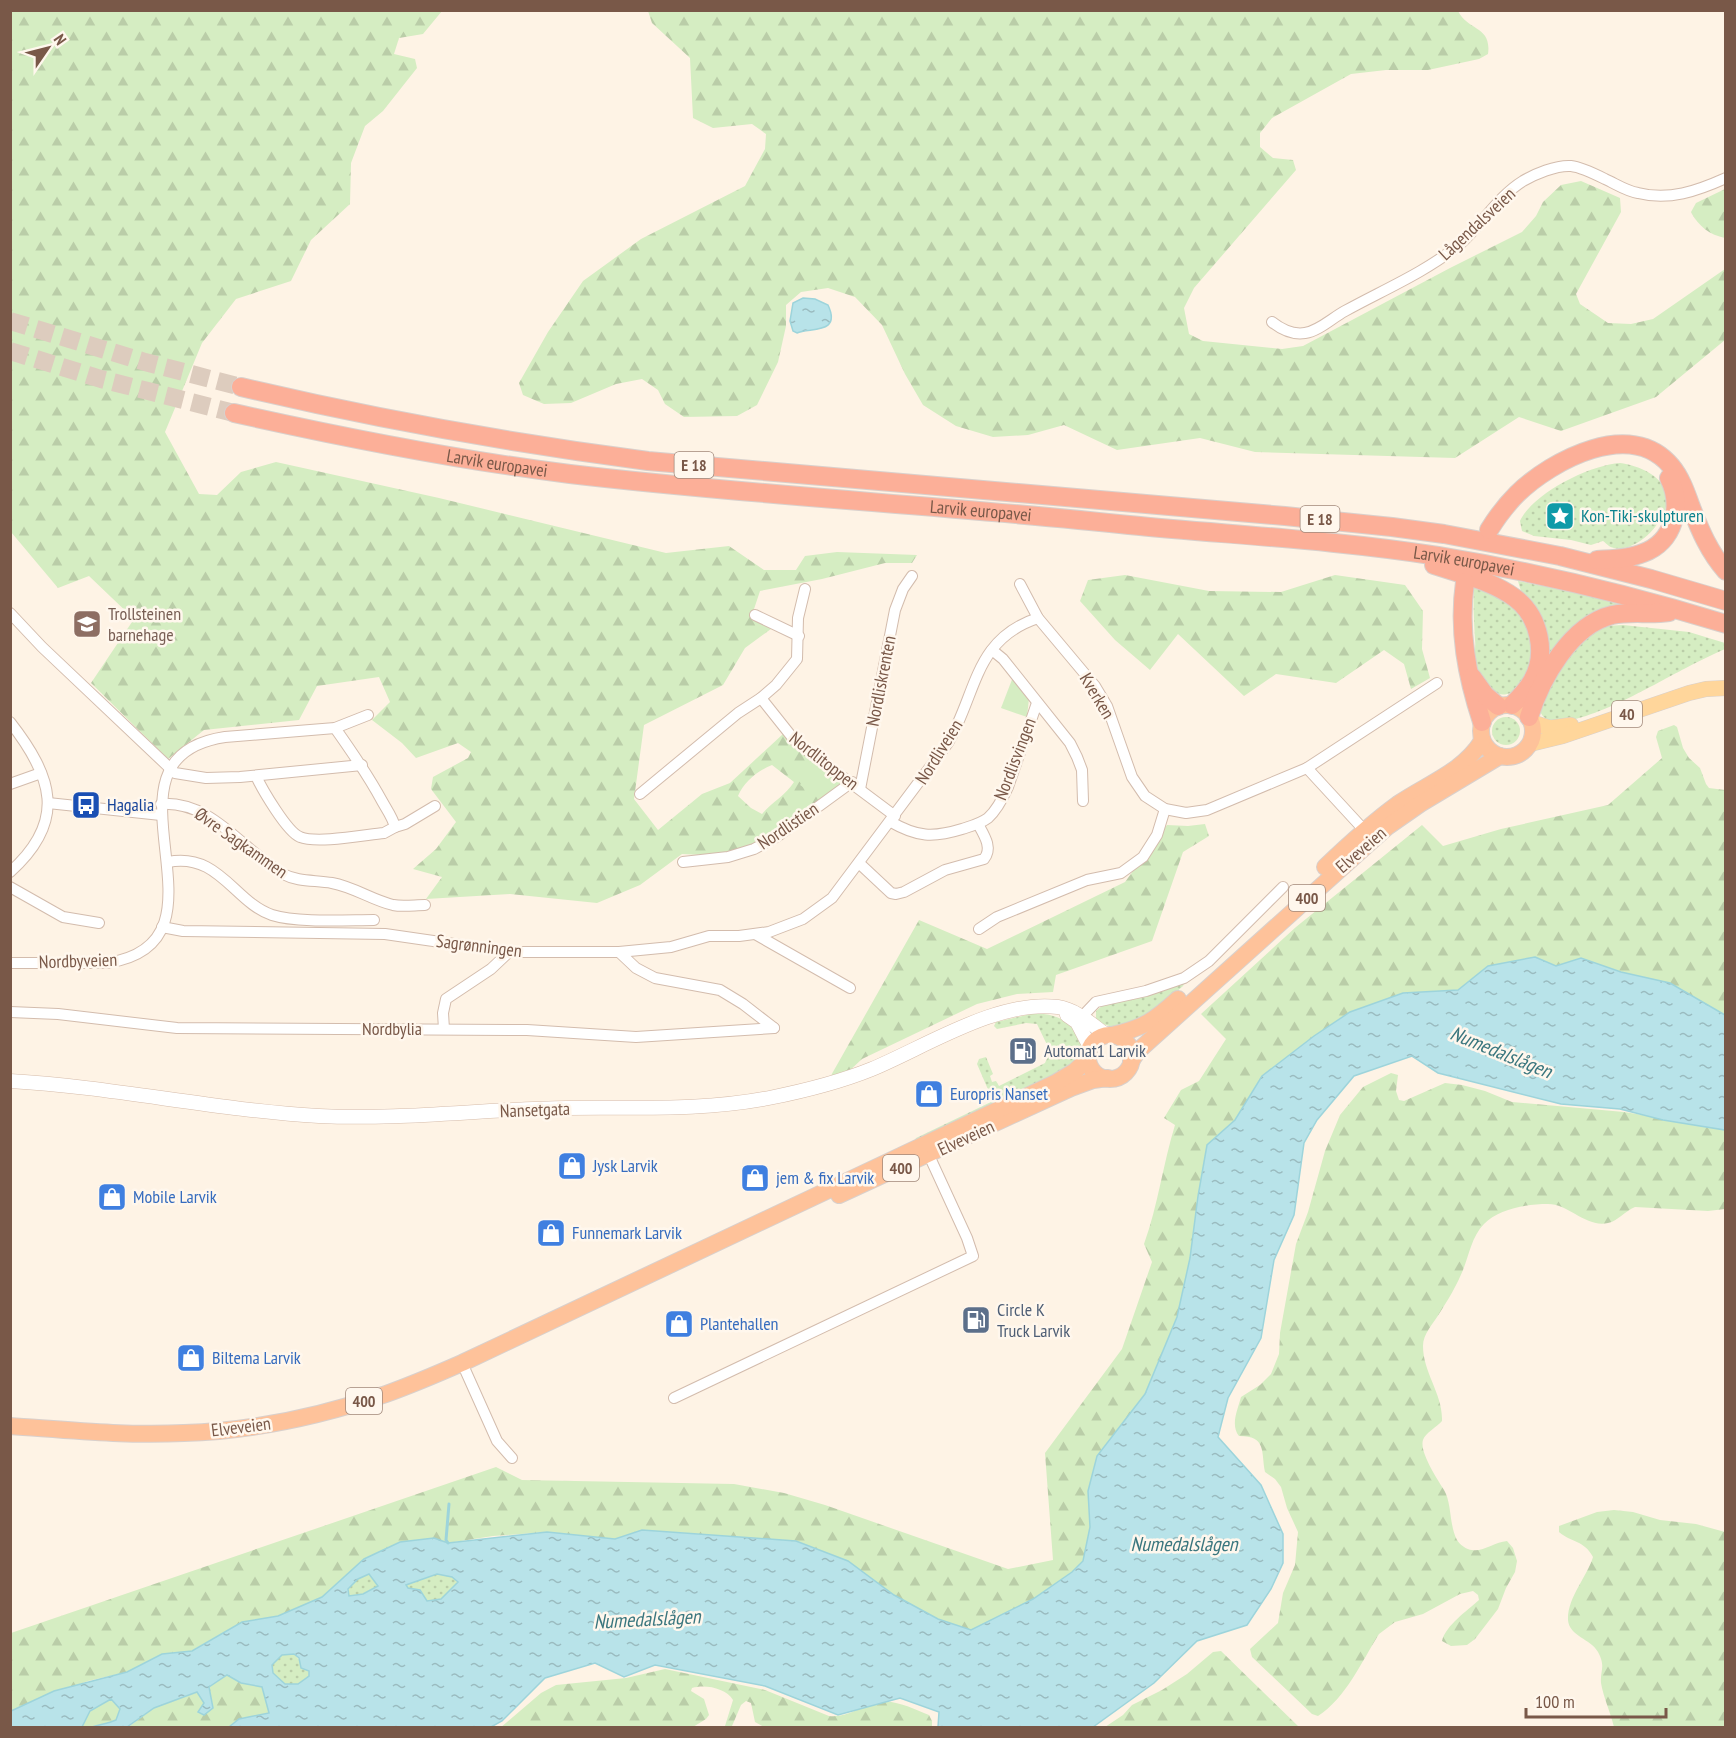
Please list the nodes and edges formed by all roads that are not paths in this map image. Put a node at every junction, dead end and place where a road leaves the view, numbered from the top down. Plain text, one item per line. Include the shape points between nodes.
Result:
1 (1725, 178) edge
2 (1272, 322) dead end
3 (241, 387) tunnel mouth
4 (234, 413) tunnel mouth
5 (1574, 457) junction
6 (1489, 530) dead end
7 (1393, 550) junction
8 (1583, 561) junction
9 (1725, 571) edge
10 (912, 576) dead end
11 (1465, 582) dead end
12 (1020, 584) dead end
13 (806, 589) dead end
14 (1725, 601) edge
15 (1681, 610) junction
16 (10, 613) edge
17 (755, 615) dead end
18 (1038, 618) junction
19 (1725, 624) edge
20 (799, 636) junction
21 (992, 650) junction
22 (1469, 673) junction
23 (1725, 679) edge
24 (1437, 683) dead end
25 (1725, 688) edge
26 (761, 698) junction
27 (1037, 703) junction
28 (1505, 706) junction
29 (368, 715) dead end
30 (1530, 719) junction
31 (10, 722) edge
32 (1482, 722) junction
33 (335, 728) junction
34 (1482, 741) junction
35 (1530, 744) junction
36 (1500, 756) junction
37 (362, 765) junction
38 (1307, 768) junction
39 (171, 769) junction
40 (41, 772) junction
41 (256, 776) junction
42 (10, 784) edge
43 (856, 786) junction
44 (640, 794) dead end
45 (1083, 801) dead end
46 (48, 803) junction
47 (435, 806) dead end
48 (1165, 809) junction
49 (161, 810) junction
50 (893, 819) junction
51 (978, 824) junction
52 (395, 827) junction
53 (1365, 831) junction
54 (168, 862) junction
55 (683, 862) dead end
56 (860, 864) junction
57 (10, 872) edge
58 (10, 887) edge
59 (1283, 887) dead end
60 (425, 904) dead end
61 (375, 920) dead end
62 (99, 923) dead end
63 (162, 927) junction
64 (979, 929) dead end
65 (755, 934) junction
66 (509, 952) junction
67 (619, 952) junction
68 (10, 963) edge
69 (850, 988) dead end
70 (10, 1012) edge
71 (1079, 1019) junction
72 (444, 1029) junction
73 (1109, 1035) junction
74 (1089, 1053) junction
75 (1131, 1061) junction
76 (1108, 1078) junction
77 (10, 1081) edge
78 (927, 1150) junction
79 (462, 1363) junction
80 (674, 1398) dead end
81 (10, 1425) edge
82 (512, 1458) dead end

1 - 2 street, Lågendalsveien via 1680,195 1656,196 1625,189 1570,166 1549,170 1523,180 1500,199 1460,244 1431,266 1314,330 1293,333
3 - 8 highway, Larvik europavei / E 18 via 382,419 567,451 736,470 1320,519 1444,534
4 - 7 highway, Larvik europavei / E 18 via 382,445 568,473
5 - 6 highway, E 18 via 1528,484 1501,511
5 - 8 highway, E 18 via 1613,452 1642,456 1664,471 1676,501 1672,526 1653,548 1635,556
5 - 9 highway, E 18 via 1593,447 1621,444 1644,448 1663,458 1681,482 1704,539
7 - 15 highway, Larvik europavei / E 18 via 1557,578
7 - 28 highway, E 18 via 1490,585 1515,598 1527,610 1538,631 1539,663 1532,681
8 - 14 highway, Larvik europavei / E 18
10 - 43 street, Nordliskrenten via 895,610
11 - 22 highway via 1462,632
12 - 18 street, Kverken
13 - 20 street via 798,618
15 - 19 highway, Larvik europavei / E 18
15 - 30 highway, E 18 via 1622,614 1590,625 1560,656 1535,697
16 - 39 street
17 - 20 street
18 - 21 street, Nordliveien via 1014,627
18 - 48 street, Kverken via 1107,706 1132,777 1145,795
20 - 26 street via 797,659
21 - 27 street, Nordlisvingen
21 - 50 street, Nordliveien via 976,674 948,743
22 - 28 highway via 1485,695
22 - 32 highway
23 - 30 main road, 40 via 1688,685 1565,727 1550,728
24 - 38 street
25 - 35 main road, 40 via 1689,693
26 - 43 street, Nordlitoppen via 796,742
26 - 44 street
27 - 45 street, Nordlisvingen via 1077,757 1082,770
27 - 51 street, Nordlisvingen via 1003,798
28 - 30 highway via 1521,709
28 - 32 highway via 1488,712
29 - 33 street, Nordbyveien
30 - 35 highway
31 - 40 street
32 - 34 highway
33 - 37 street
33 - 39 street, Nordbyveien via 211,740 190,748
34 - 36 highway via 1489,751
34 - 53 highway, Elveveien / 400 via 1463,765 1399,804
35 - 36 highway, 400 via 1514,757
36 - 75 highway, Elveveien / 400 via 1387,827
37 - 41 street
37 - 52 street
38 - 48 street via 1207,810 1186,813
38 - 53 street
39 - 41 street via 181,775 206,778
39 - 49 street, Nordbyveien via 162,792
40 - 42 street
40 - 46 street
41 - 52 street via 291,831 299,837 313,840 384,833
43 - 50 street, Nordlitoppen
43 - 55 street, Nordlistien via 754,849 728,857
46 - 49 street
46 - 57 street via 41,836
47 - 52 street
48 - 64 street via 1157,835 1143,857 1121,873 1077,884 997,916
49 - 54 street, Nordbyveien
49 - 60 street, Øvre Sagkammen via 172,803 191,807 212,818 281,873 295,879 349,886 393,905
50 - 51 street, Nordlisvingen via 922,835 946,834
50 - 56 street, Nordliveien
51 - 56 street via 989,848 984,859 945,870 904,892 891,893
53 - 73 highway, Elveveien / 400 via 1157,1017 1140,1028
54 - 61 street via 191,861 212,870 270,914
54 - 63 street, Nordbyveien via 169,900
56 - 65 street, Nordliveien via 832,898 803,920
58 - 62 street via 63,917
59 - 71 street via 1195,971 1146,991 1095,1002
63 - 66 street, Sagrønningen via 183,931 385,934
63 - 68 street, Nordbyveien via 150,945 122,961
65 - 67 street, Nordliveien via 709,936 671,947
65 - 69 street
66 - 67 street, Sagrønningen
66 - 72 street via 446,999
67 - 72 street, Nordbylia via 636,968 655,978 720,990 774,1028 636,1037
70 - 72 street, Nordbylia via 177,1028
71 - 73 main road, Nansetgata
71 - 74 main road
71 - 77 main road, Nansetgata via 1045,1007 1008,1012 972,1023 873,1069 834,1082 766,1098 687,1108 320,1116
73 - 74 highway, 400 via 1094,1041
73 - 75 highway via 1124,1040
74 - 76 highway via 1095,1072
74 - 78 highway, Elveveien / 400 via 1075,1071 1055,1083
75 - 76 highway, 400 via 1120,1076
76 - 78 highway, Elveveien / 400 via 1071,1088
78 - 79 highway, Elveveien / 400 via 745,1228
78 - 80 street via 973,1256
79 - 81 highway, Elveveien / 400 via 368,1400 246,1428 129,1434
79 - 82 street via 497,1441

